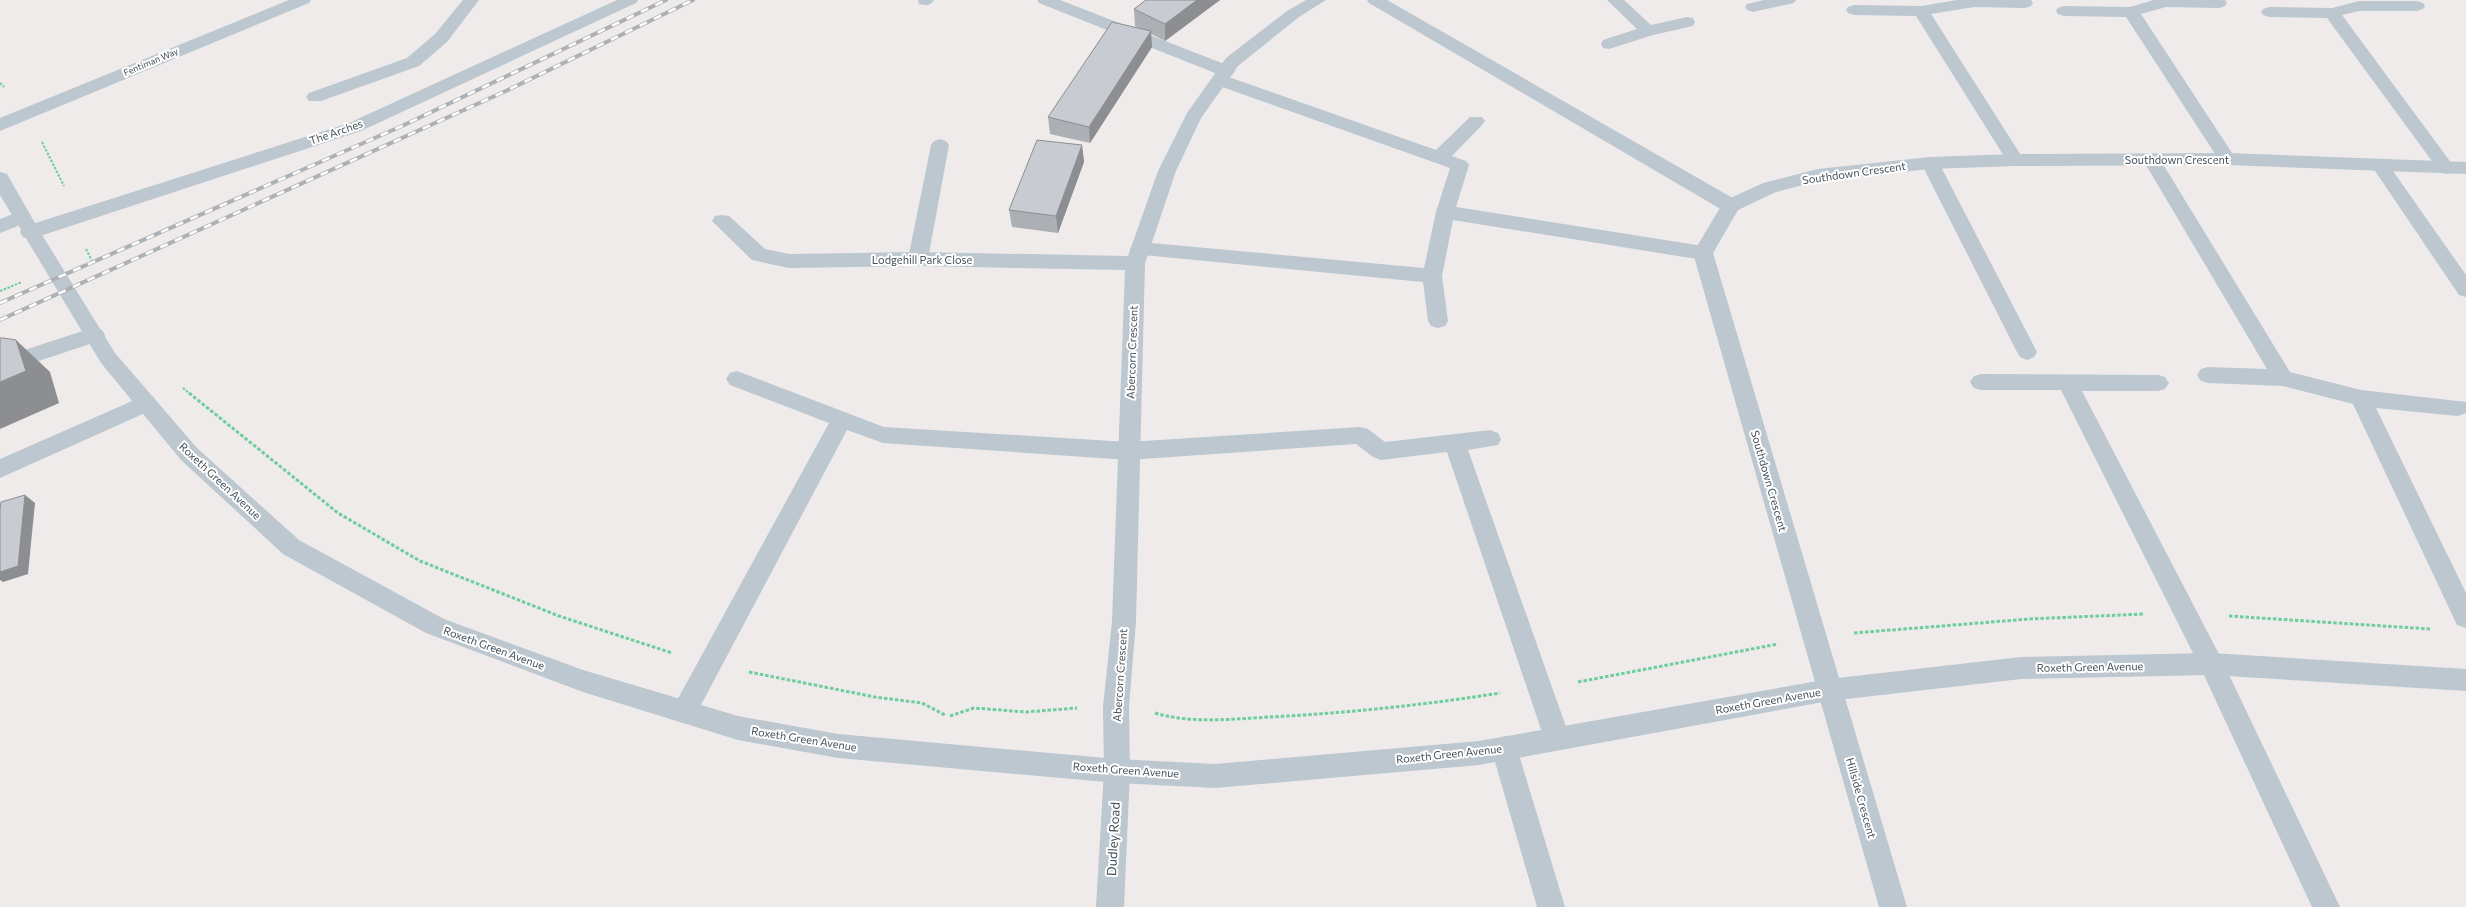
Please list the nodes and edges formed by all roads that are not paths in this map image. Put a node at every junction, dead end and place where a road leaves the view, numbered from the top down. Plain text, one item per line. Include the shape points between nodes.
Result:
1 (303, 0) edge
2 (471, 0) edge
3 (630, 0) edge
4 (1045, 0) edge
5 (1318, 0) edge
6 (1375, 0) edge
7 (1615, 0) edge
8 (1788, 0) edge
9 (1973, 1) edge
10 (2164, 1) edge
11 (2025, 3) dead end
12 (2219, 3) dead end
13 (2356, 3) edge
14 (2417, 6) dead end
15 (1753, 7) dead end
16 (1854, 10) dead end
17 (2064, 11) dead end
18 (1921, 12) junction
19 (2130, 12) junction
20 (2269, 12) dead end
21 (2332, 13) junction
22 (1687, 22) dead end
23 (1648, 31) junction
24 (1608, 44) dead end
25 (1223, 76) junction
26 (315, 97) dead end
27 (1476, 121) dead end
28 (0, 124) edge
29 (940, 145) dead end
30 (1440, 158) junction
31 (2227, 159) junction
32 (2015, 160) junction
33 (2152, 160) junction
34 (1930, 163) junction
35 (2380, 165) junction
36 (2446, 168) junction
37 (2466, 168) edge
38 (0, 178) edge
39 (1731, 206) junction
40 (1445, 212) junction
41 (722, 221) dead end
42 (26, 225) junction
43 (0, 226) edge
44 (1703, 253) junction
45 (1138, 256) junction
46 (918, 259) junction
47 (1432, 276) junction
48 (2466, 290) edge
49 (1438, 321) dead end
50 (95, 335) junction
51 (2027, 352) dead end
52 (0, 366) edge
53 (2208, 375) dead end
54 (2284, 378) junction
55 (737, 379) dead end
56 (1981, 382) dead end
57 (2067, 382) junction
58 (2158, 383) dead end
59 (2361, 398) junction
60 (146, 403) junction
61 (2458, 408) dead end
62 (842, 419) junction
63 (1490, 439) dead end
64 (1455, 443) junction
65 (1128, 451) junction
66 (0, 469) edge
67 (2466, 618) edge
68 (2211, 664) junction
69 (2466, 680) edge
70 (1828, 690) junction
71 (684, 712) junction
72 (1557, 738) junction
73 (1504, 748) junction
74 (1117, 771) junction
75 (1110, 907) edge
76 (1551, 907) edge
77 (1892, 907) edge
78 (2326, 907) edge

1 - 28 street, Fentiman Way
2 - 26 street via 442,38 413,62
3 - 42 street, The Arches via 355,127
4 - 25 street
5 - 25 street, Abercorn Crescent via 1293,14 1232,62
6 - 39 street
7 - 23 street
8 - 15 street
9 - 11 street
9 - 18 street
10 - 12 street
10 - 19 street
13 - 14 street
13 - 21 street
16 - 18 street
17 - 19 street
18 - 32 street
19 - 31 street
20 - 21 street
21 - 36 street
22 - 23 street
23 - 24 street
25 - 30 street
25 - 45 street, Abercorn Crescent via 1193,117 1167,171
27 - 30 street
29 - 46 street
30 - 40 street via 1460,166
31 - 33 street, Southdown Crescent
31 - 35 street, Southdown Crescent
32 - 33 street, Southdown Crescent
32 - 34 street, Southdown Crescent
33 - 54 street
34 - 39 street, Southdown Crescent via 1818,175 1770,187
34 - 51 street
35 - 36 street, Southdown Crescent
35 - 48 street
36 - 37 street, Southdown Crescent
38 - 42 street, Roxeth Green Avenue
39 - 44 street
40 - 44 street
40 - 47 street
41 - 46 street, Lodgehill Park Close via 759,255 788,261
42 - 43 street, The Arches
42 - 50 street, Roxeth Green Avenue
44 - 70 street, Southdown Crescent
45 - 46 street, Lodgehill Park Close
45 - 47 street, Lodgehill Park Close
45 - 65 street, Abercorn Crescent
47 - 49 street
50 - 52 street
50 - 60 street, Roxeth Green Avenue via 108,358
53 - 54 street
54 - 59 street
55 - 62 street
56 - 57 street
57 - 58 street
57 - 68 street
59 - 61 street
59 - 67 street
60 - 66 street
60 - 71 street, Roxeth Green Avenue via 189,454 291,547 435,626 583,681
62 - 65 street via 883,435
62 - 71 street
63 - 64 street
64 - 65 street via 1381,452 1360,435
64 - 72 street
65 - 74 street, Abercorn Crescent via 1124,621 1116,707
68 - 69 street, Roxeth Green Avenue
68 - 70 street, Roxeth Green Avenue via 2021,668
68 - 78 street
70 - 72 street, Roxeth Green Avenue
70 - 77 street, Hillside Crescent
71 - 74 street, Roxeth Green Avenue via 738,728 838,746
72 - 73 street, Roxeth Green Avenue
73 - 74 street, Roxeth Green Avenue via 1479,753 1215,776
73 - 76 street
74 - 75 street, Dudley Road

